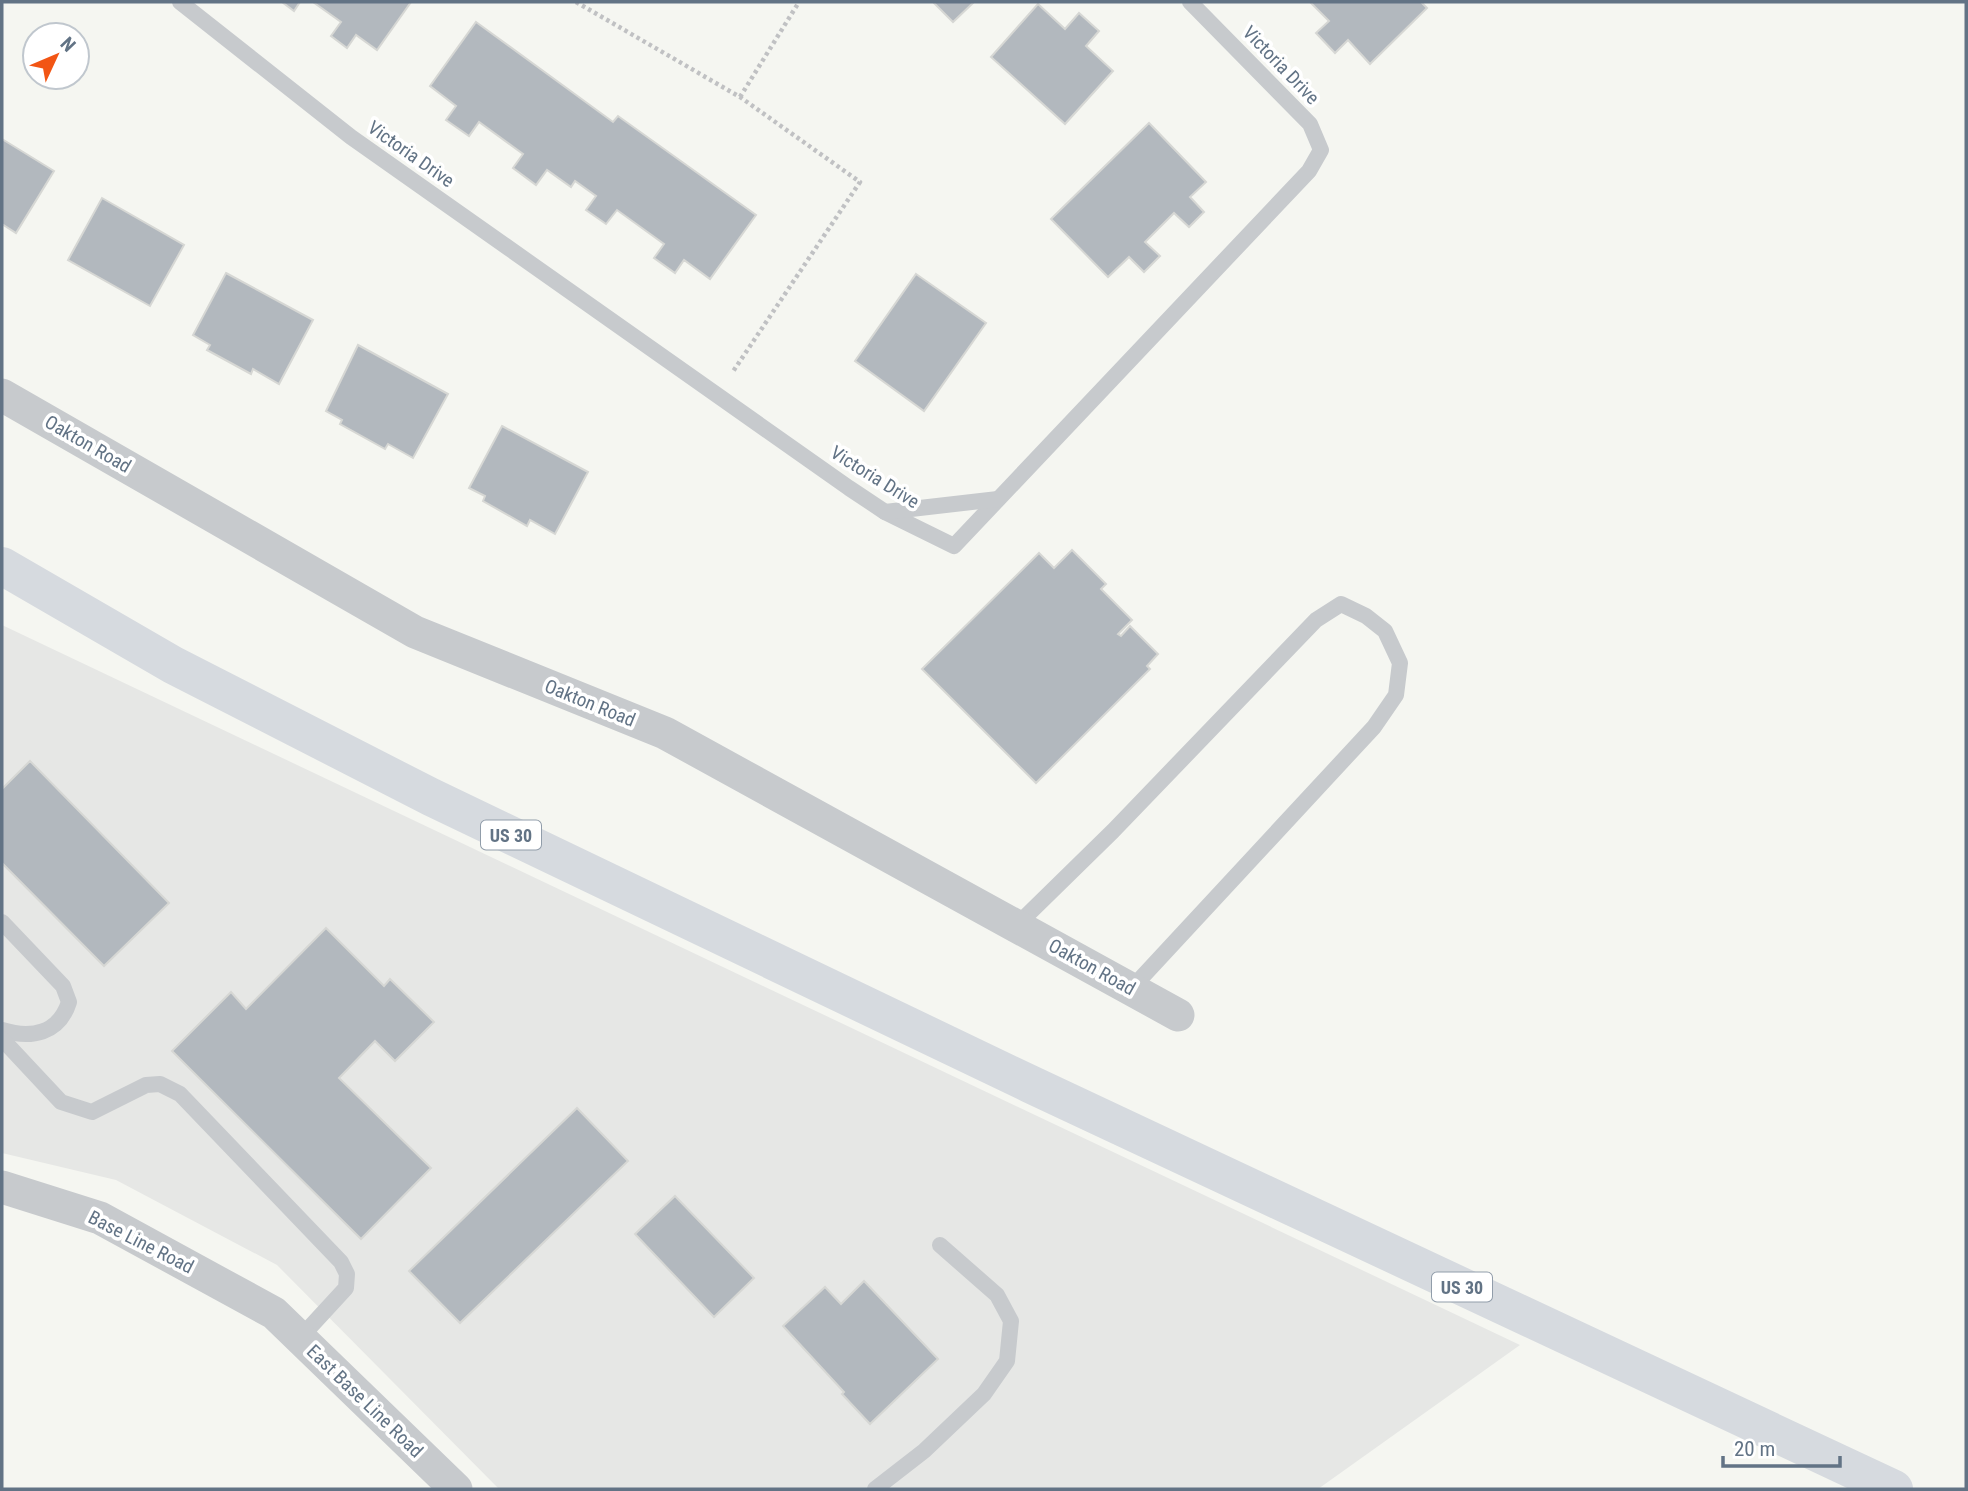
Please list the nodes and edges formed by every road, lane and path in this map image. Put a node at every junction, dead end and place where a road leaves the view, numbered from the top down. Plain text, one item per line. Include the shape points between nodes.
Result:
1 (180, 2) edge
2 (576, 2) edge
3 (799, 2) edge
4 (1190, 2) edge
5 (740, 97) junction
6 (2, 394) edge
7 (718, 394) junction
8 (998, 499) junction
9 (885, 512) junction
10 (2, 566) edge
11 (2, 922) edge
12 (1016, 926) junction
13 (1131, 989) junction
14 (1178, 1015) dead end
15 (2, 1030) edge
16 (2, 1039) edge
17 (2, 1187) edge
18 (940, 1245) dead end
19 (274, 1313) joint
20 (300, 1338) junction
21 (456, 1489) edge
22 (875, 1489) edge
23 (1894, 1489) edge

1 - 7 lane, Victoria Drive via 351,137
2 - 5 path
3 - 5 path
4 - 8 lane, Victoria Drive via 1310,124 1321,150 1309,171
5 - 7 path via 860,182
6 - 12 street, Oakton Road via 415,632 665,733
7 - 9 lane, Victoria Drive
8 - 9 lane
8 - 9 lane, Victoria Drive via 954,545
10 - 23 main road, US 30 via 173,665 431,797
11 - 15 lane via 63,986 69,1002 54,1026 41,1033
12 - 13 street, Oakton Road
12 - 13 lane via 1316,620 1341,604 1366,616 1385,631 1400,663 1396,695 1374,727
13 - 14 street, Oakton Road
16 - 20 lane via 61,1102 92,1112 146,1085 160,1084 180,1094 341,1262 347,1274 346,1288
17 - 19 street, Base Line Road via 100,1218
18 - 22 lane via 997,1295 1007,1312 1011,1321 1007,1361 984,1394 924,1451
19 - 20 street, East Base Line Road
20 - 21 street, East Base Line Road

